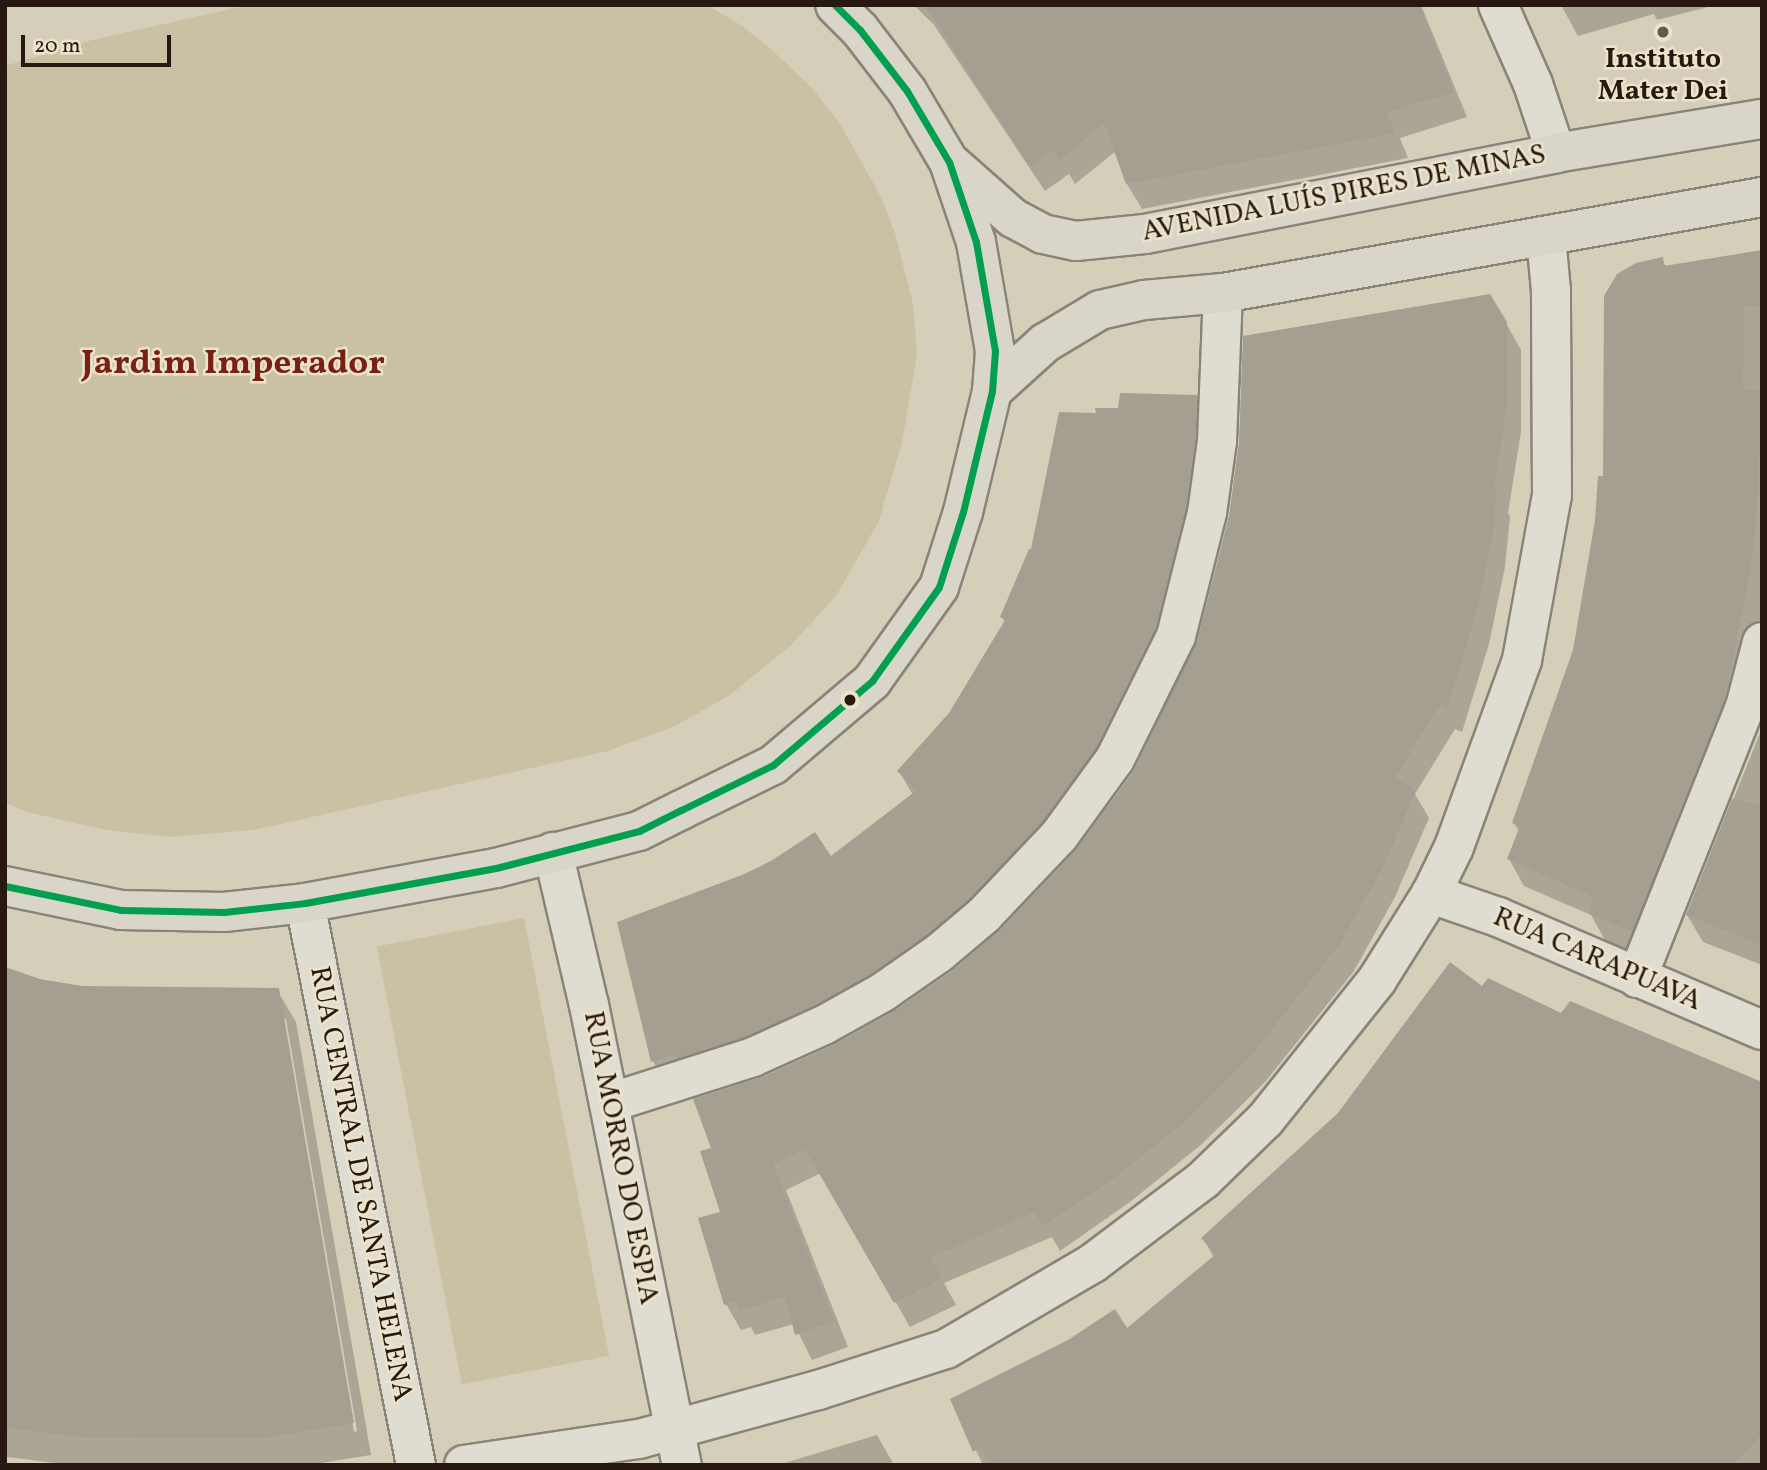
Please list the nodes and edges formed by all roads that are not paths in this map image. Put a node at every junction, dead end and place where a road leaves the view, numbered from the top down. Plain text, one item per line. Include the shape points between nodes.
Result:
1 (835, 5) edge
2 (1498, 5) edge
3 (1762, 119) edge
4 (1556, 153) junction
5 (949, 162) junction
6 (1762, 197) edge
7 (1546, 237) junction
8 (1223, 293) junction
9 (992, 391) junction
10 (1762, 642) edge
11 (553, 852) junction
12 (5, 886) edge
13 (1431, 894) junction
14 (305, 903) junction
15 (1637, 978) junction
16 (1762, 1030) edge
17 (609, 1103) junction
18 (678, 1447) edge
19 (416, 1465) edge
20 (464, 1465) edge

1 - 5 main road via 907,91
2 - 4 street via 1533,84
3 - 4 main road, AVENIDA LUÍS PIRES DE MINAS
4 - 5 main road, AVENIDA LUÍS PIRES DE MINAS via 1145,234 1076,241 1044,234 1013,218
5 - 9 main road via 976,242 989,310 995,351
6 - 7 main road
7 - 8 main road
7 - 13 street via 1551,291 1552,495 1521,660 1454,847
8 - 9 main road via 1144,300 1100,310 1045,343
8 - 17 street via 1217,441 1207,513 1177,636 1115,759 1059,836 984,915 883,992 753,1057
9 - 11 main road via 963,512 939,587 872,681 773,765 639,831
10 - 15 street via 1740,720
11 - 14 main road via 496,868
11 - 17 street, RUA MORRO DO ESPIA
12 - 14 main road via 121,911 224,912
13 - 15 street, RUA CARAPUAVA via 1498,917
13 - 18 street via 1377,980 1265,1120 1203,1180 1093,1263 946,1349 818,1390
14 - 19 street, RUA CENTRAL DE SANTA HELENA
15 - 16 street, RUA CARAPUAVA
17 - 18 street, RUA MORRO DO ESPIA
18 - 20 street via 639,1439

